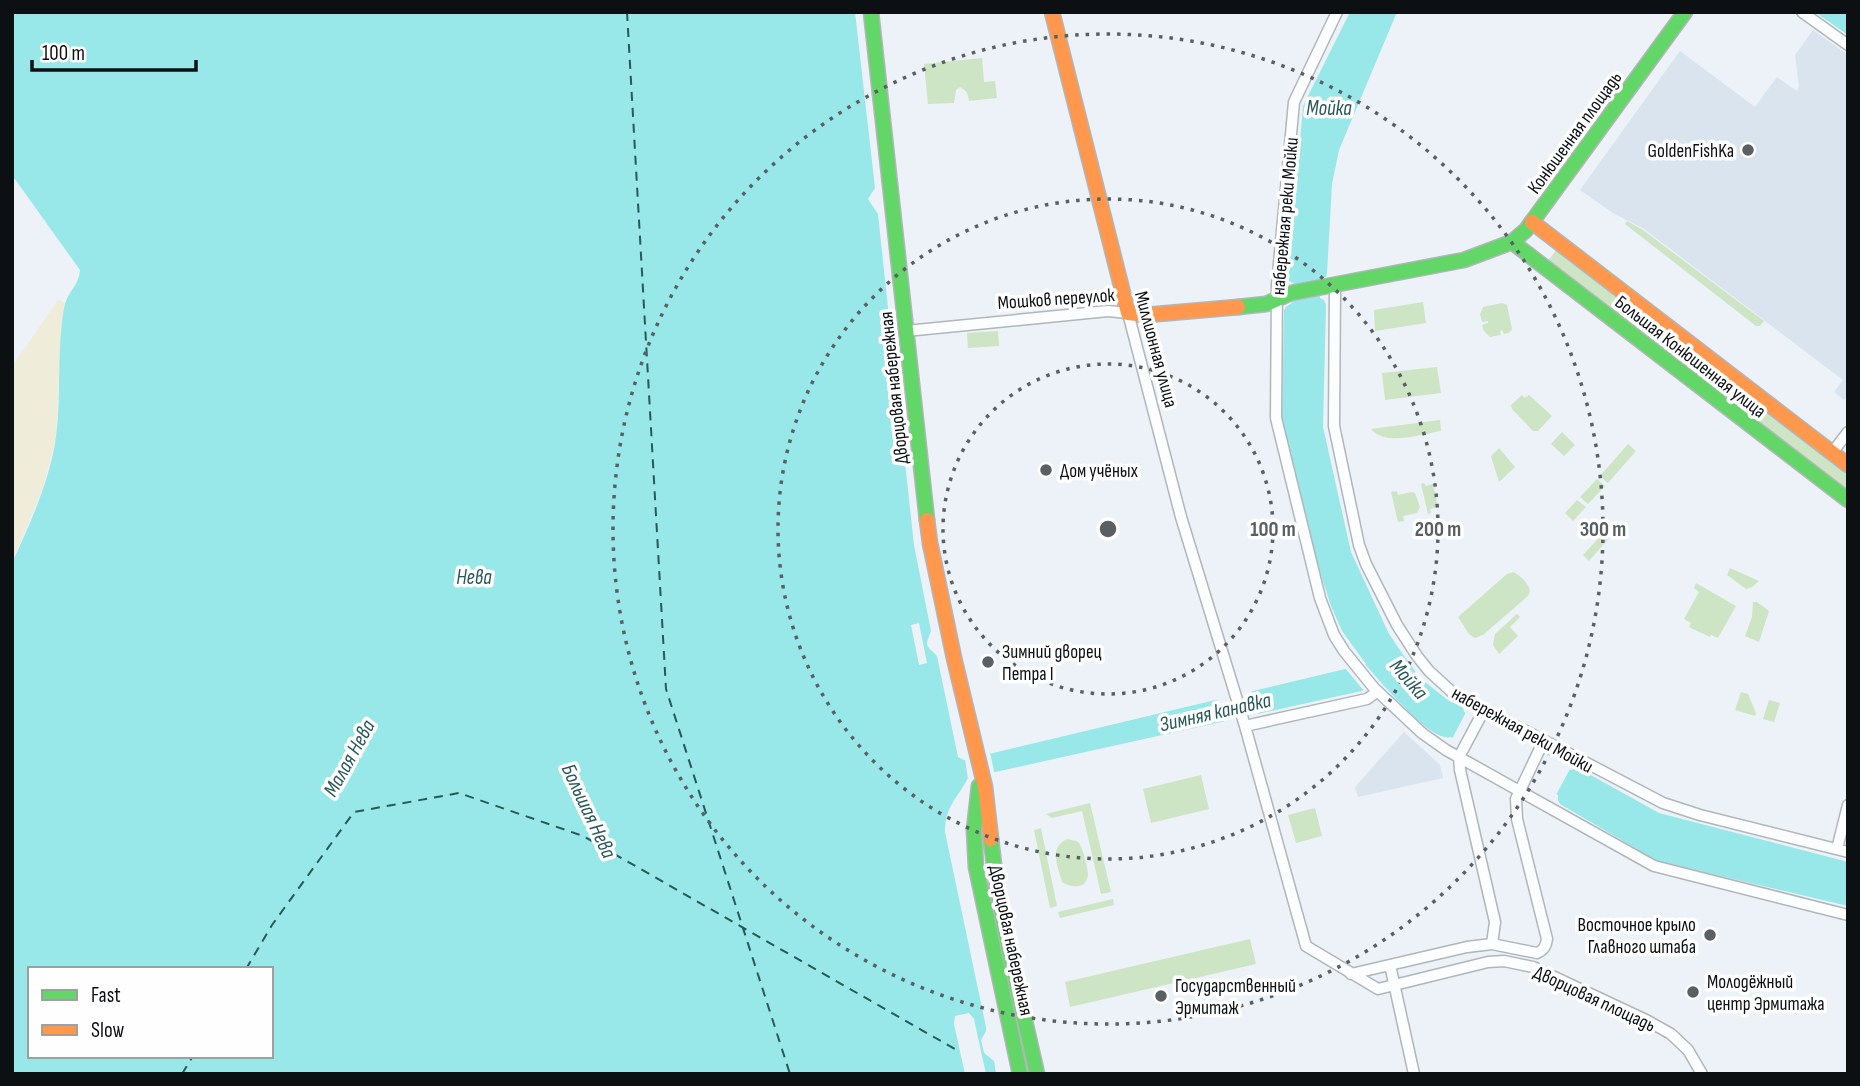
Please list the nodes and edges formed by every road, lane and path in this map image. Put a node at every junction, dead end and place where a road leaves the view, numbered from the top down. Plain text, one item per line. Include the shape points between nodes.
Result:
1 (871, 12) edge
2 (1052, 12) edge
3 (1338, 12) edge
4 (1685, 12) edge
5 (1802, 12) edge
6 (1848, 45) edge
7 (1532, 222) junction
8 (1512, 242) junction
9 (1559, 243) junction
10 (1542, 265) junction
11 (1328, 287) junction
12 (1276, 299) junction
13 (1128, 313) junction
14 (906, 331) junction
15 (1848, 432) edge
16 (1832, 453) junction
17 (1848, 465) edge
18 (1848, 500) edge
19 (1376, 690) junction
20 (1482, 714) junction
21 (1243, 722) junction
22 (1544, 740) junction
23 (1459, 757) junction
24 (982, 778) junction
25 (1519, 790) junction
26 (1848, 805) edge
27 (1842, 851) edge
28 (1848, 915) edge
29 (1492, 944) junction
30 (1390, 965) junction
31 (1351, 974) junction
32 (1394, 985) junction
33 (1020, 1074) edge
34 (1037, 1074) edge
35 (1414, 1074) edge
36 (1702, 1074) edge

1 - 14 main road, Дворцовая набережная
2 - 13 main road, Миллионная улица
3 - 12 street, набережная реки Мойки via 1294,102
4 - 7 main road, Конюшенная площадь
5 - 6 street
7 - 8 main road, Конюшенная площадь
7 - 9 main road, Большая Конюшенная улица
8 - 10 main road, Большая Конюшенная улица
8 - 11 main road, Конюшенная площадь via 1479,256
9 - 10 main road via 1550,239 1541,243 1536,252
9 - 16 main road, Большая Конюшенная улица
10 - 18 main road, Большая Конюшенная улица
11 - 12 main road, Мошков переулок
11 - 20 street, набережная реки Мойки via 1334,426 1359,545 1397,625 1422,664
12 - 13 main road, Мошков переулок via 1266,304
12 - 19 street, набережная реки Мойки via 1278,432 1320,598 1334,635
13 - 14 street, Мошков переулок via 1108,311
13 - 21 street, Миллионная улица via 1181,517
14 - 24 main road, Дворцовая набережная via 930,542
15 - 16 street
16 - 17 main road, Большая Конюшенная улица
19 - 21 street via 1367,699
19 - 23 street via 1422,733
20 - 22 street, набережная реки Мойки
20 - 23 street
21 - 31 street via 1306,946
22 - 25 street
22 - 27 street, набережная реки Мойки via 1663,803
23 - 25 street
23 - 29 street via 1495,922
24 - 33 main road, Дворцовая набережная via 974,830 976,867
24 - 34 main road, Дворцовая набережная via 993,862
25 - 28 street via 1654,866
25 - 29 street via 1517,819 1546,945 1537,953
26 - 27 street
29 - 30 street
30 - 31 street
30 - 32 street
31 - 32 street via 1378,989
32 - 35 street
32 - 36 street, Дворцовая площадь via 1488,962 1525,965 1671,1034 1688,1050

